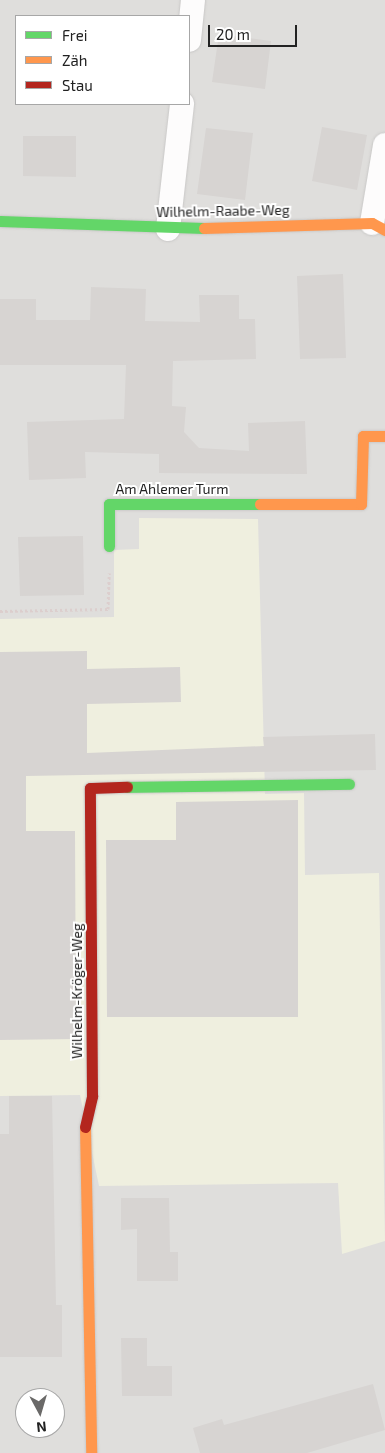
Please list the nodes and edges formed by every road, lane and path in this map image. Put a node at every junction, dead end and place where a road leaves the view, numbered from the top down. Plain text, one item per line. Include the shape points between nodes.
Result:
1 (193, 0) edge
2 (190, 30) edge
3 (182, 105) edge
4 (385, 145) edge
5 (0, 221) edge
6 (378, 226) edge
7 (168, 229) junction
8 (385, 436) edge
9 (109, 546) joint
10 (0, 611) edge
11 (349, 784) dead end
12 (91, 1453) edge

1 - 2 street
3 - 7 street
4 - 6 street
5 - 7 street, Wilhelm-Raabe-Weg via 104,223
6 - 7 street, Wilhelm-Raabe-Weg
8 - 9 street, Am Ahlemer Turm via 363,436 361,504 108,504
9 - 10 path via 108,609
11 - 12 street, Wilhelm-Kröger-Weg via 90,788 92,1096 85,1124

